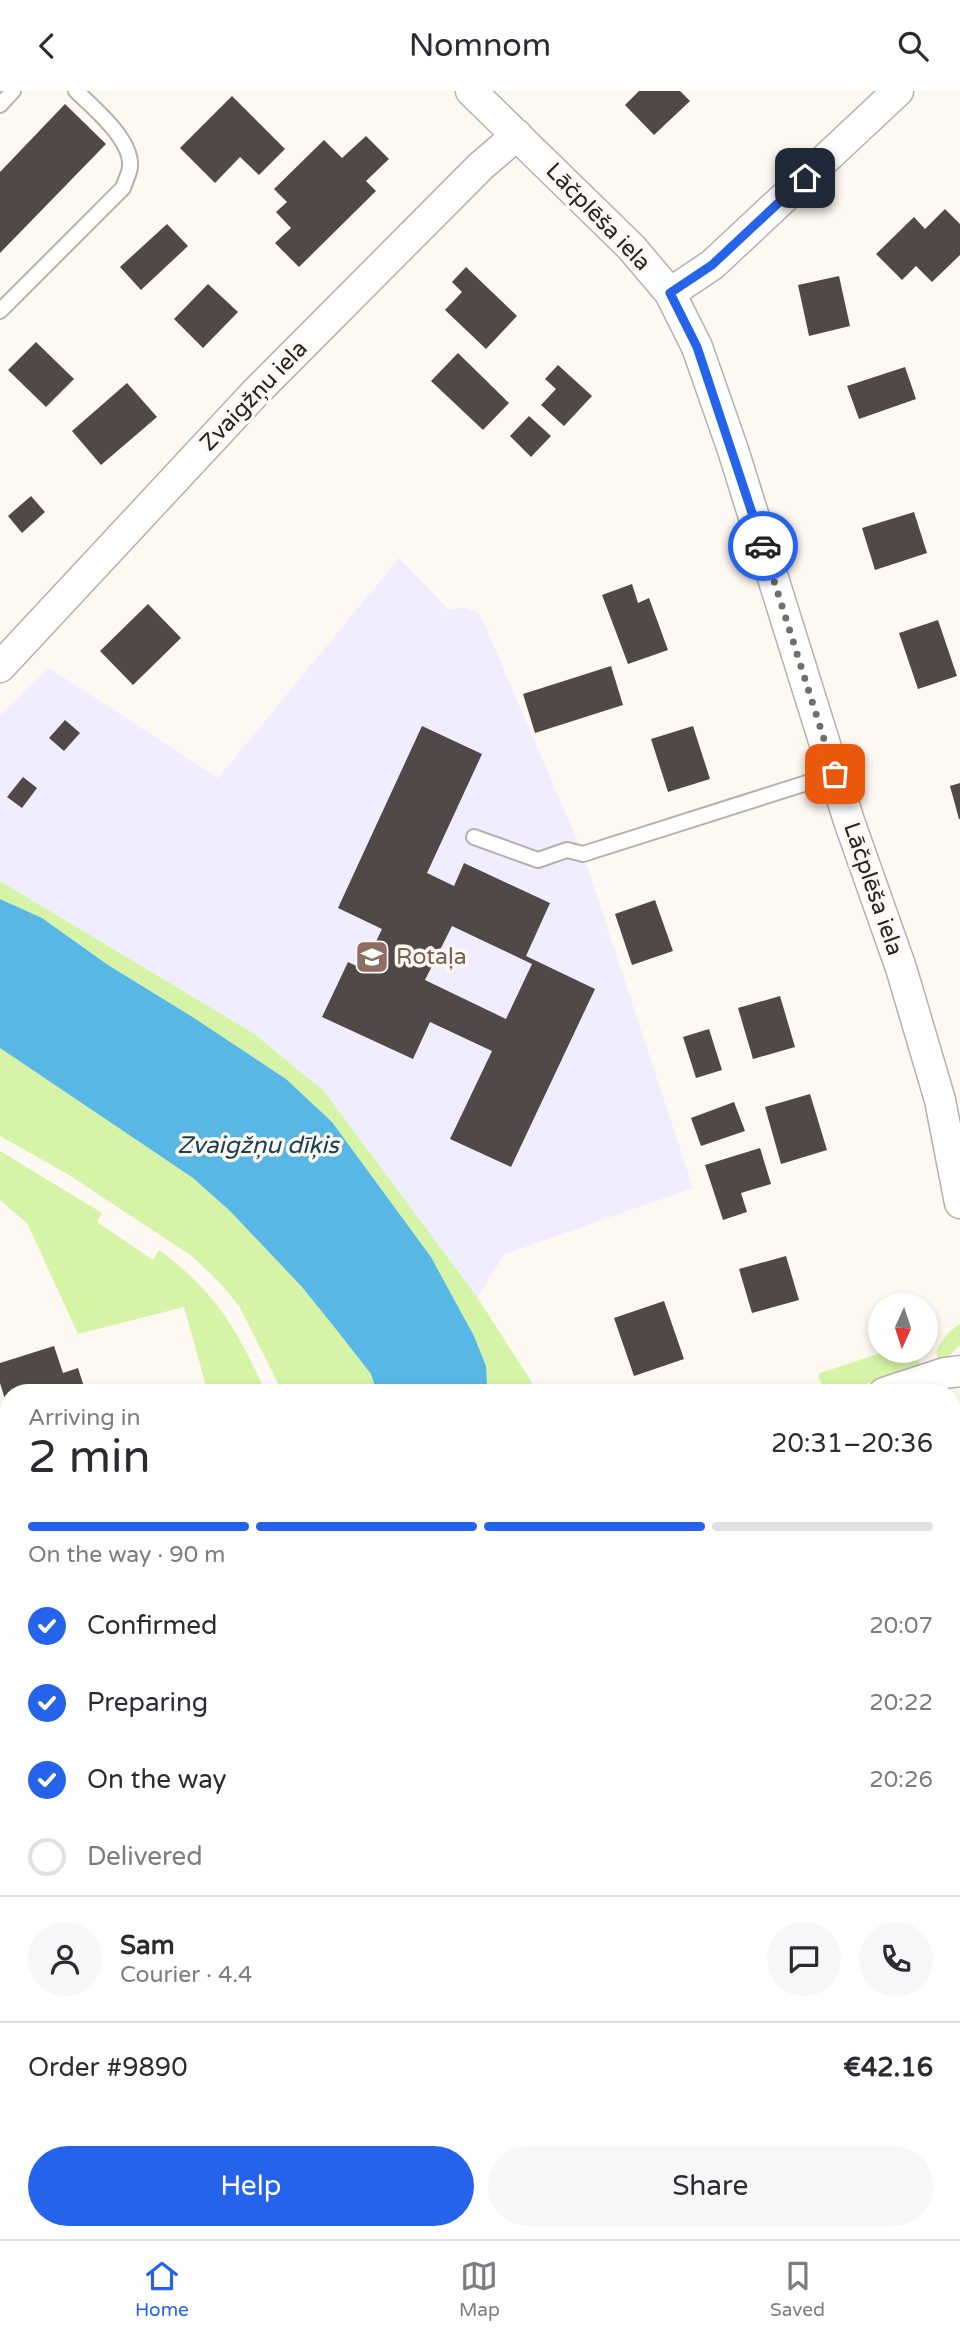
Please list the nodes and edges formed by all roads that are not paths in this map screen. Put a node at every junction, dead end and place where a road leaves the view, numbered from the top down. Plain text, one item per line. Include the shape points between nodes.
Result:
1 (13, 91) edge
2 (76, 91) edge
3 (471, 91) edge
4 (898, 91) edge
5 (0, 105) edge
6 (517, 135) junction
7 (670, 293) junction
8 (0, 311) edge
9 (0, 667) edge
10 (835, 774) junction
11 (474, 837) dead end
12 (960, 1203) edge
13 (960, 1371) edge
14 (911, 1384) edge

1 - 5 lane
2 - 8 lane via 124,144 131,166 123,188
3 - 6 street, Lāčplēša iela
4 - 7 street via 712,265
6 - 7 street, Lāčplēša iela via 631,247
6 - 9 street, Zvaigžņu iela via 256,392
7 - 10 street, Lāčplēša iela via 697,347 733,450
10 - 11 lane via 583,854 567,850 538,860
10 - 12 street, Lāčplēša iela via 940,1100
13 - 14 street

